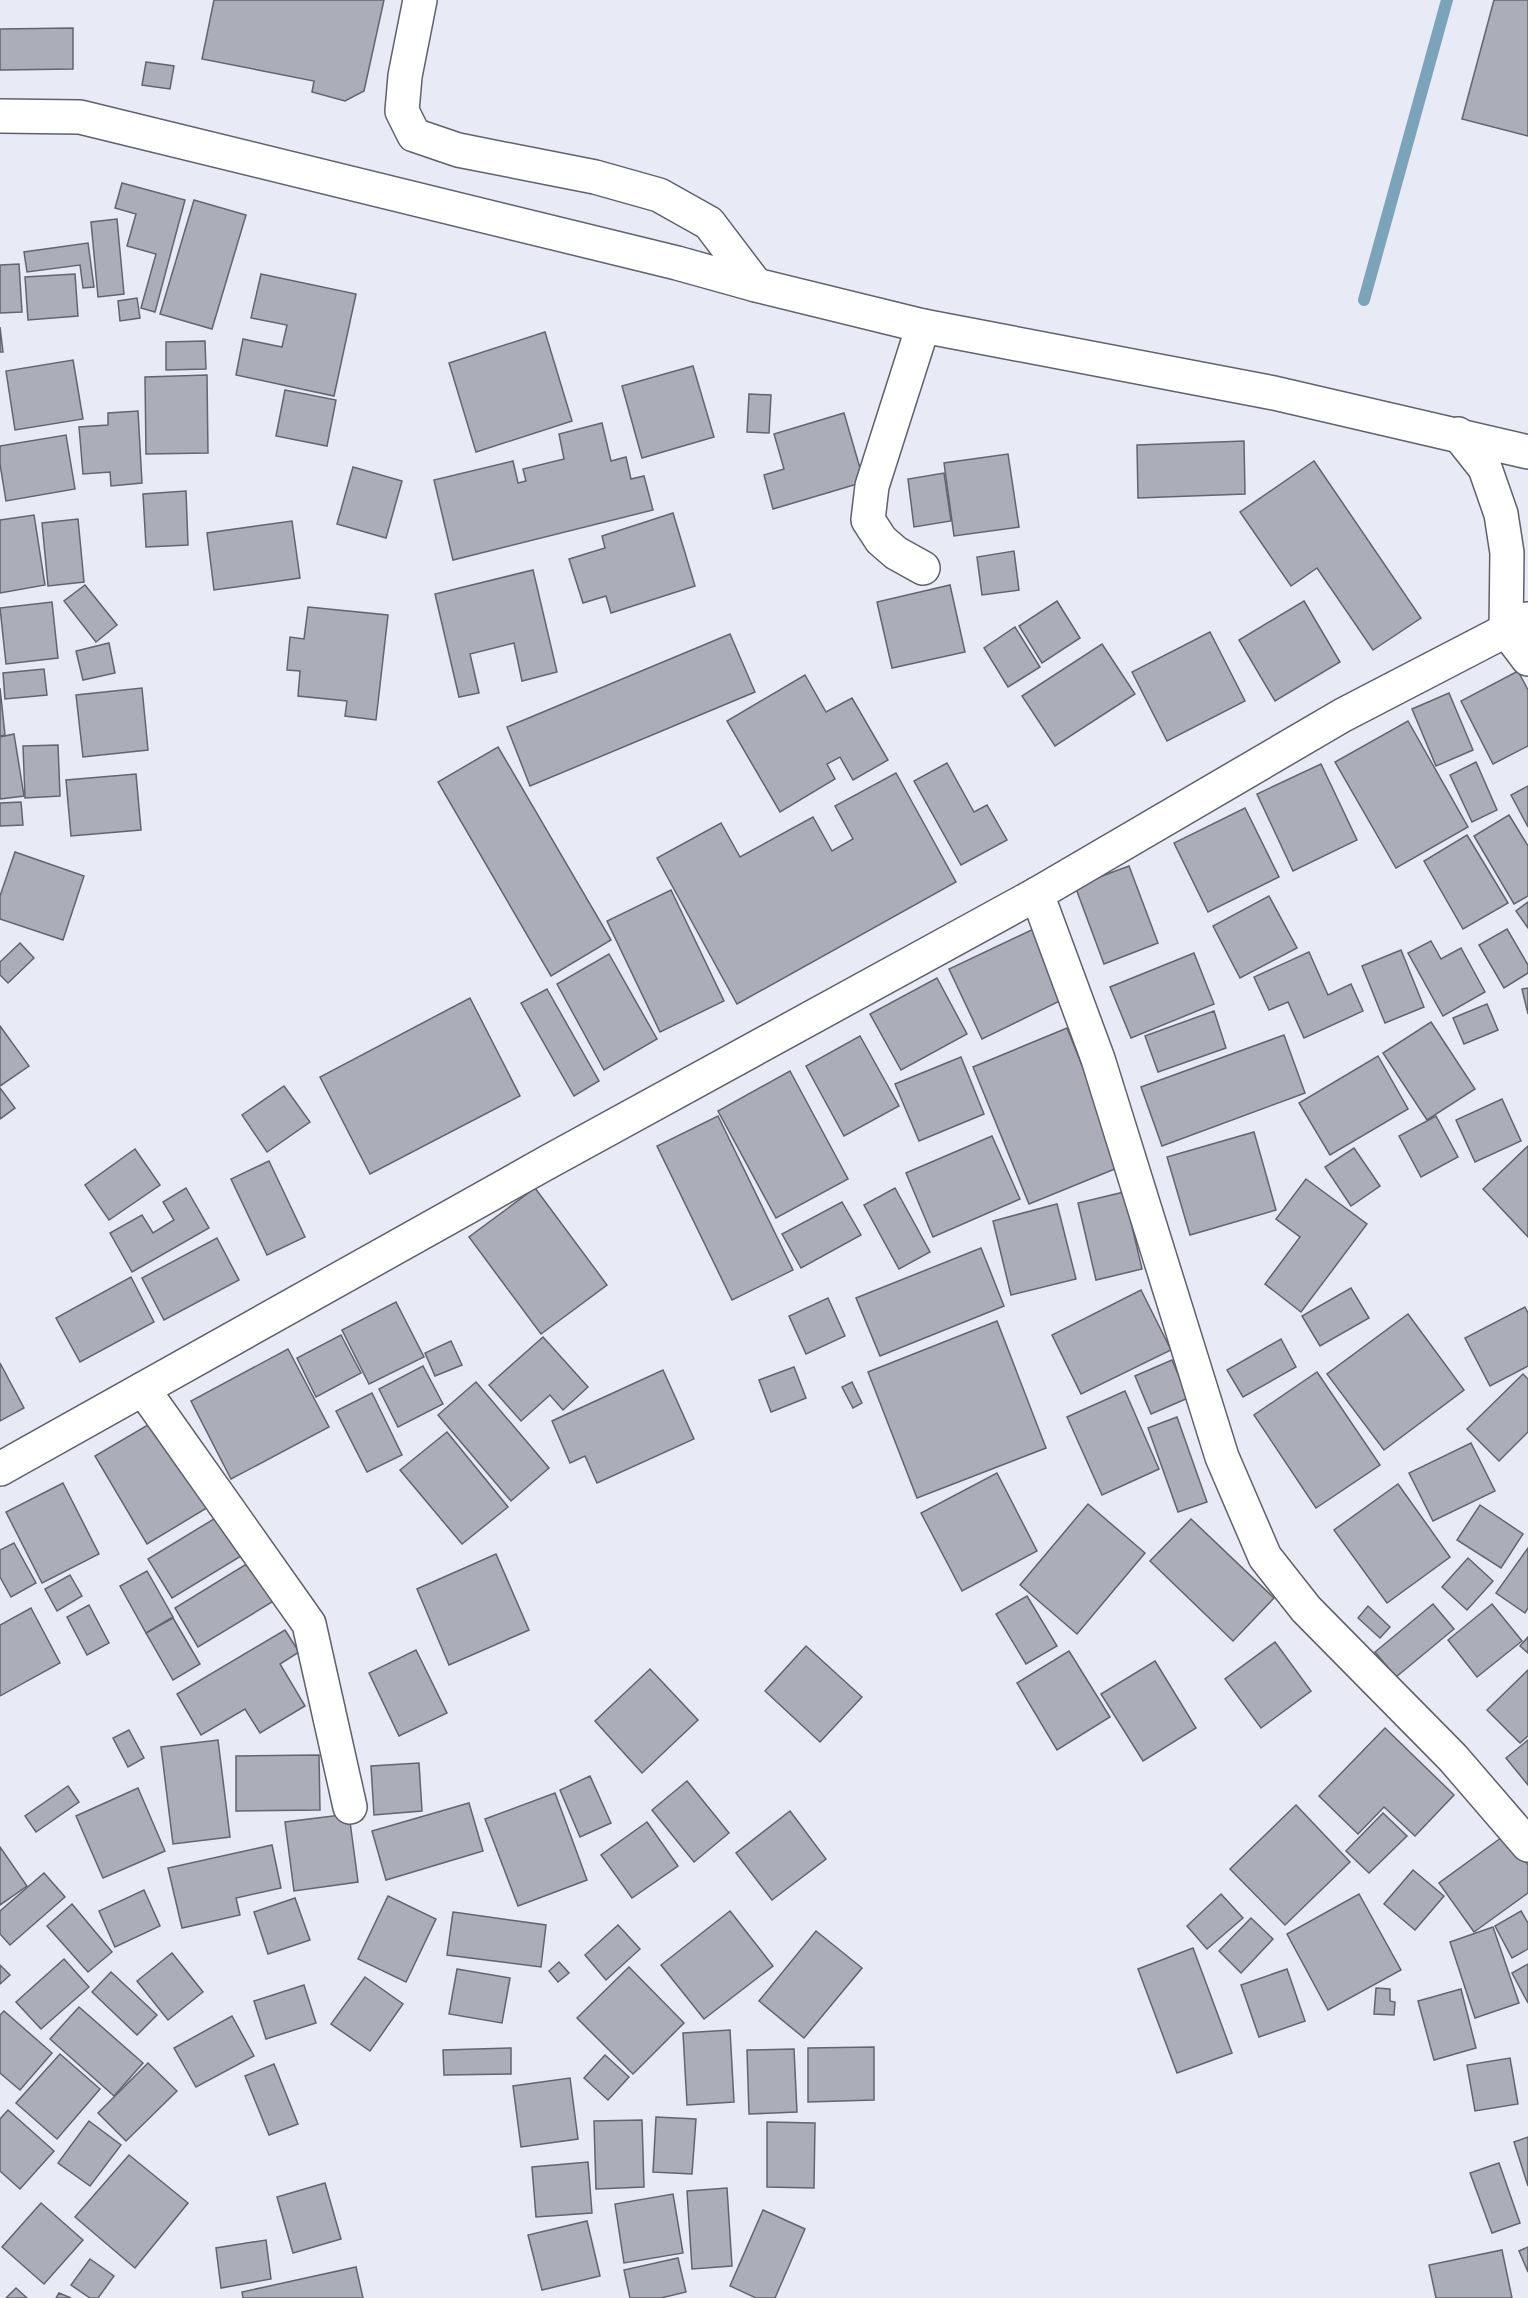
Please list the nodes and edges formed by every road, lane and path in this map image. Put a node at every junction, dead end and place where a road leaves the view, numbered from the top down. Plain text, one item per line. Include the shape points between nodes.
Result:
1 (420, 0) edge
2 (0, 116) edge
3 (756, 285) junction
4 (923, 326) junction
5 (1458, 434) junction
6 (1528, 452) edge
7 (922, 568) dead end
8 (1517, 625) edge
9 (1528, 659) edge
10 (1037, 894) junction
11 (143, 1389) junction
12 (0, 1470) edge
13 (350, 1807) dead end
14 (1528, 1845) edge

1 - 3 street via 402,111 414,135 458,150 595,177 659,195 709,223
2 - 3 street via 80,117
3 - 4 street
4 - 5 street via 1274,393
4 - 7 street via 872,486 868,520 881,540
5 - 6 street
5 - 8 street via 1485,468 1501,514
8 - 9 street
8 - 10 street via 1343,715
10 - 11 street
10 - 14 street via 1098,1059 1222,1457 1265,1557 1306,1609 1453,1758
11 - 12 street
11 - 13 street via 309,1624

